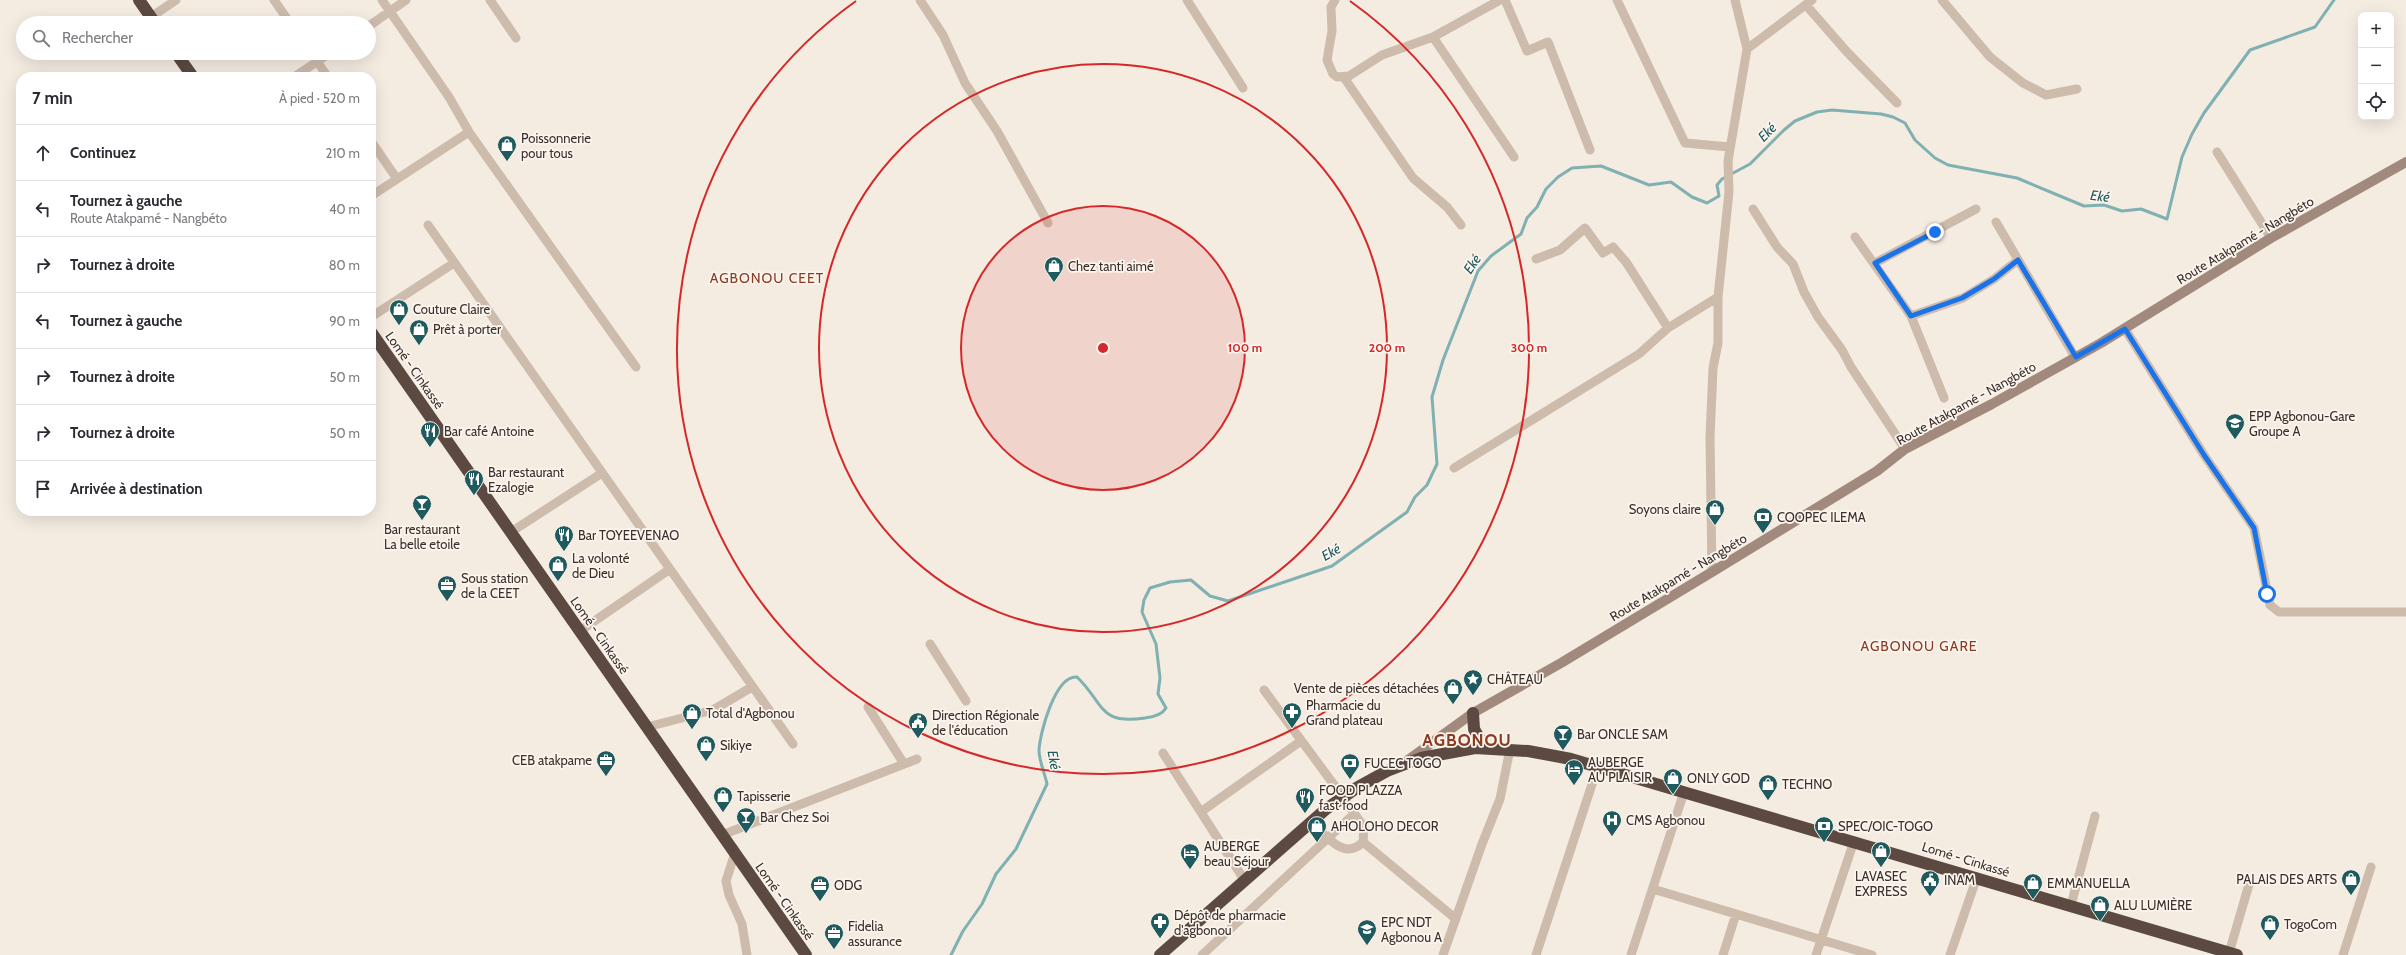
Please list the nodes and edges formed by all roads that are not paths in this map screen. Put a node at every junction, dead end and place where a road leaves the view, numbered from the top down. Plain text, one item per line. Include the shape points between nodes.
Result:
1 (140, 0) edge
2 (176, 0) edge
3 (274, 0) edge
4 (382, 0) edge
5 (406, 0) edge
6 (490, 0) edge
7 (920, 0) edge
8 (1187, 0) edge
9 (1335, 0) edge
10 (1500, 0) edge
11 (1505, 0) edge
12 (1617, 0) edge
13 (1735, 0) edge
14 (1942, 0) edge
15 (1809, 2) edge
16 (390, 12) junction
17 (150, 16) edge
18 (158, 16) edge
19 (285, 16) edge
20 (376, 21) edge
21 (1433, 37) junction
22 (516, 38) dead end
23 (1747, 49) junction
24 (181, 60) edge
25 (320, 60) edge
26 (317, 62) junction
27 (189, 72) edge
28 (302, 72) edge
29 (324, 72) edge
30 (1345, 79) dead end
31 (1243, 88) dead end
32 (2077, 89) dead end
33 (1898, 103) dead end
34 (469, 132) junction
35 (1730, 147) junction
36 (376, 148) edge
37 (1590, 150) dead end
38 (2217, 152) dead end
39 (1514, 157) dead end
40 (2406, 162) edge
41 (397, 179) junction
42 (376, 193) edge
43 (1753, 209) dead end
44 (1976, 209) dead end
45 (1996, 222) dead end
46 (1048, 223) dead end
47 (428, 225) dead end
48 (1461, 225) dead end
49 (1855, 237) dead end
50 (2271, 238) junction
51 (1536, 259) dead end
52 (2018, 260) junction
53 (454, 263) junction
54 (1875, 263) junction
55 (1718, 297) junction
56 (376, 314) edge
57 (1911, 316) junction
58 (1668, 328) junction
59 (2125, 329) junction
60 (376, 339) edge
61 (2076, 357) junction
62 (636, 367) dead end
63 (1944, 398) dead end
64 (1905, 449) junction
65 (1454, 468) dead end
66 (602, 473) junction
67 (511, 532) junction
68 (670, 569) junction
69 (1712, 572) junction
70 (2406, 612) edge
71 (580, 631) junction
72 (930, 644) dead end
73 (752, 687) junction
74 (1264, 690) dead end
75 (966, 701) dead end
76 (868, 707) dead end
77 (1473, 713) junction
78 (647, 727) junction
79 (1301, 742) junction
80 (793, 744) dead end
81 (1484, 747) junction
82 (1505, 749) junction
83 (1163, 753) dead end
84 (917, 759) dead end
85 (904, 764) junction
86 (1402, 765) junction
87 (1598, 766) junction
88 (1684, 792) junction
89 (1344, 800) junction
90 (1202, 811) junction
91 (1354, 814) junction
92 (2095, 816) dead end
93 (1316, 826) junction
94 (722, 835) junction
95 (1297, 835) junction
96 (1328, 838) junction
97 (1854, 841) junction
98 (1363, 842) junction
99 (735, 853) junction
100 (2371, 867) dead end
101 (1977, 877) junction
102 (1245, 881) junction
103 (2250, 881) dead end
104 (1653, 889) junction
105 (2072, 905) junction
106 (1736, 914) junction
107 (1456, 919) junction
108 (1822, 939) junction
109 (2233, 954) edge
110 (747, 955) edge
111 (806, 955) edge
112 (1160, 955) edge
113 (1202, 955) edge
114 (1443, 955) edge
115 (1536, 955) edge
116 (1631, 955) edge
117 (1723, 955) edge
118 (1816, 955) edge
119 (1872, 955) edge
120 (1950, 955) edge
121 (2343, 955) edge

1 - 17 highway
2 - 18 street
3 - 19 street
4 - 16 street
5 - 16 street
6 - 22 street
7 - 46 street via 943,35 965,82 997,131
8 - 31 street
9 - 21 street via 1331,7 1332,31 1327,60 1330,71 1337,77 1349,76 1382,55
10 - 21 street
11 - 37 street via 1528,50 1548,42
12 - 35 street via 1685,143
13 - 23 street
14 - 32 street via 1990,57 2022,83 2046,95
15 - 23 street
15 - 33 street via 1847,52
16 - 20 street
16 - 34 street via 449,96
21 - 39 street
23 - 35 street
24 - 27 highway
25 - 26 street
26 - 28 street
26 - 29 street
30 - 48 street via 1413,178 1447,206
34 - 41 street
34 - 62 street
35 - 55 street via 1729,192
36 - 41 street
38 - 50 street
40 - 50 main road, Route Atakpamé - Nangbéto
41 - 42 street
43 - 64 street via 1777,246 1793,264 1818,317
44 - 54 street
45 - 52 street
47 - 53 street
49 - 54 street
50 - 59 main road, Route Atakpamé - Nangbéto
51 - 58 street via 1560,250 1585,228 1603,253 1613,247 1626,262
52 - 57 street via 1994,279 1962,298
52 - 61 street
53 - 56 street
53 - 66 street
54 - 57 street
55 - 58 street
55 - 69 street via 1718,343 1710,437
57 - 63 street
58 - 65 street via 1639,354
59 - 61 main road, Route Atakpamé - Nangbéto
59 - 70 street via 2204,455 2254,528 2270,605 2279,612
60 - 67 highway, Lomé - Cinkassé
61 - 64 main road, Route Atakpamé - Nangbéto
64 - 69 main road, Route Atakpamé - Nangbéto via 1877,471
66 - 67 street
66 - 68 street
67 - 71 highway, Lomé - Cinkassé
68 - 71 street
68 - 73 street
69 - 77 main road, Route Atakpamé - Nangbéto
71 - 78 highway, Lomé - Cinkassé
72 - 75 street
73 - 78 street via 712,710
73 - 80 street
74 - 79 street
76 - 85 street
77 - 81 highway via 1474,729
77 - 86 main road, Route Atakpamé - Nangbéto
78 - 94 highway, Lomé - Cinkassé
79 - 89 street
79 - 90 street
81 - 82 highway, Lomé - Cinkassé
81 - 86 highway, Lomé - Cinkassé via 1438,754
82 - 87 highway, Lomé - Cinkassé via 1546,753
82 - 89 highway, Lomé - Cinkassé via 1419,766
82 - 107 street via 1500,799
83 - 90 street
84 - 85 street
85 - 94 street
86 - 89 highway, Lomé - Cinkassé
87 - 88 highway, Lomé - Cinkassé
87 - 115 street
88 - 97 highway, Lomé - Cinkassé
88 - 104 street
89 - 91 street
89 - 93 highway, Lomé - Cinkassé
89 - 95 highway, Lomé - Cinkassé via 1311,821
90 - 102 street
91 - 96 street
91 - 98 street via 1364,827
92 - 105 street
93 - 95 highway, Lomé - Cinkassé
93 - 96 street
94 - 99 highway, Lomé - Cinkassé
95 - 102 highway
96 - 98 street via 1346,850 1354,850
96 - 113 street
97 - 101 highway, Lomé - Cinkassé
97 - 108 street
98 - 107 street
99 - 110 street via 726,881 729,895 742,924
99 - 111 highway, Lomé - Cinkassé
100 - 121 street
101 - 105 highway, Lomé - Cinkassé
101 - 120 street
102 - 112 highway
103 - 109 street
104 - 106 street
104 - 116 street
105 - 109 highway, Lomé - Cinkassé
106 - 108 street
106 - 117 street
107 - 114 street
108 - 118 street
108 - 119 street

